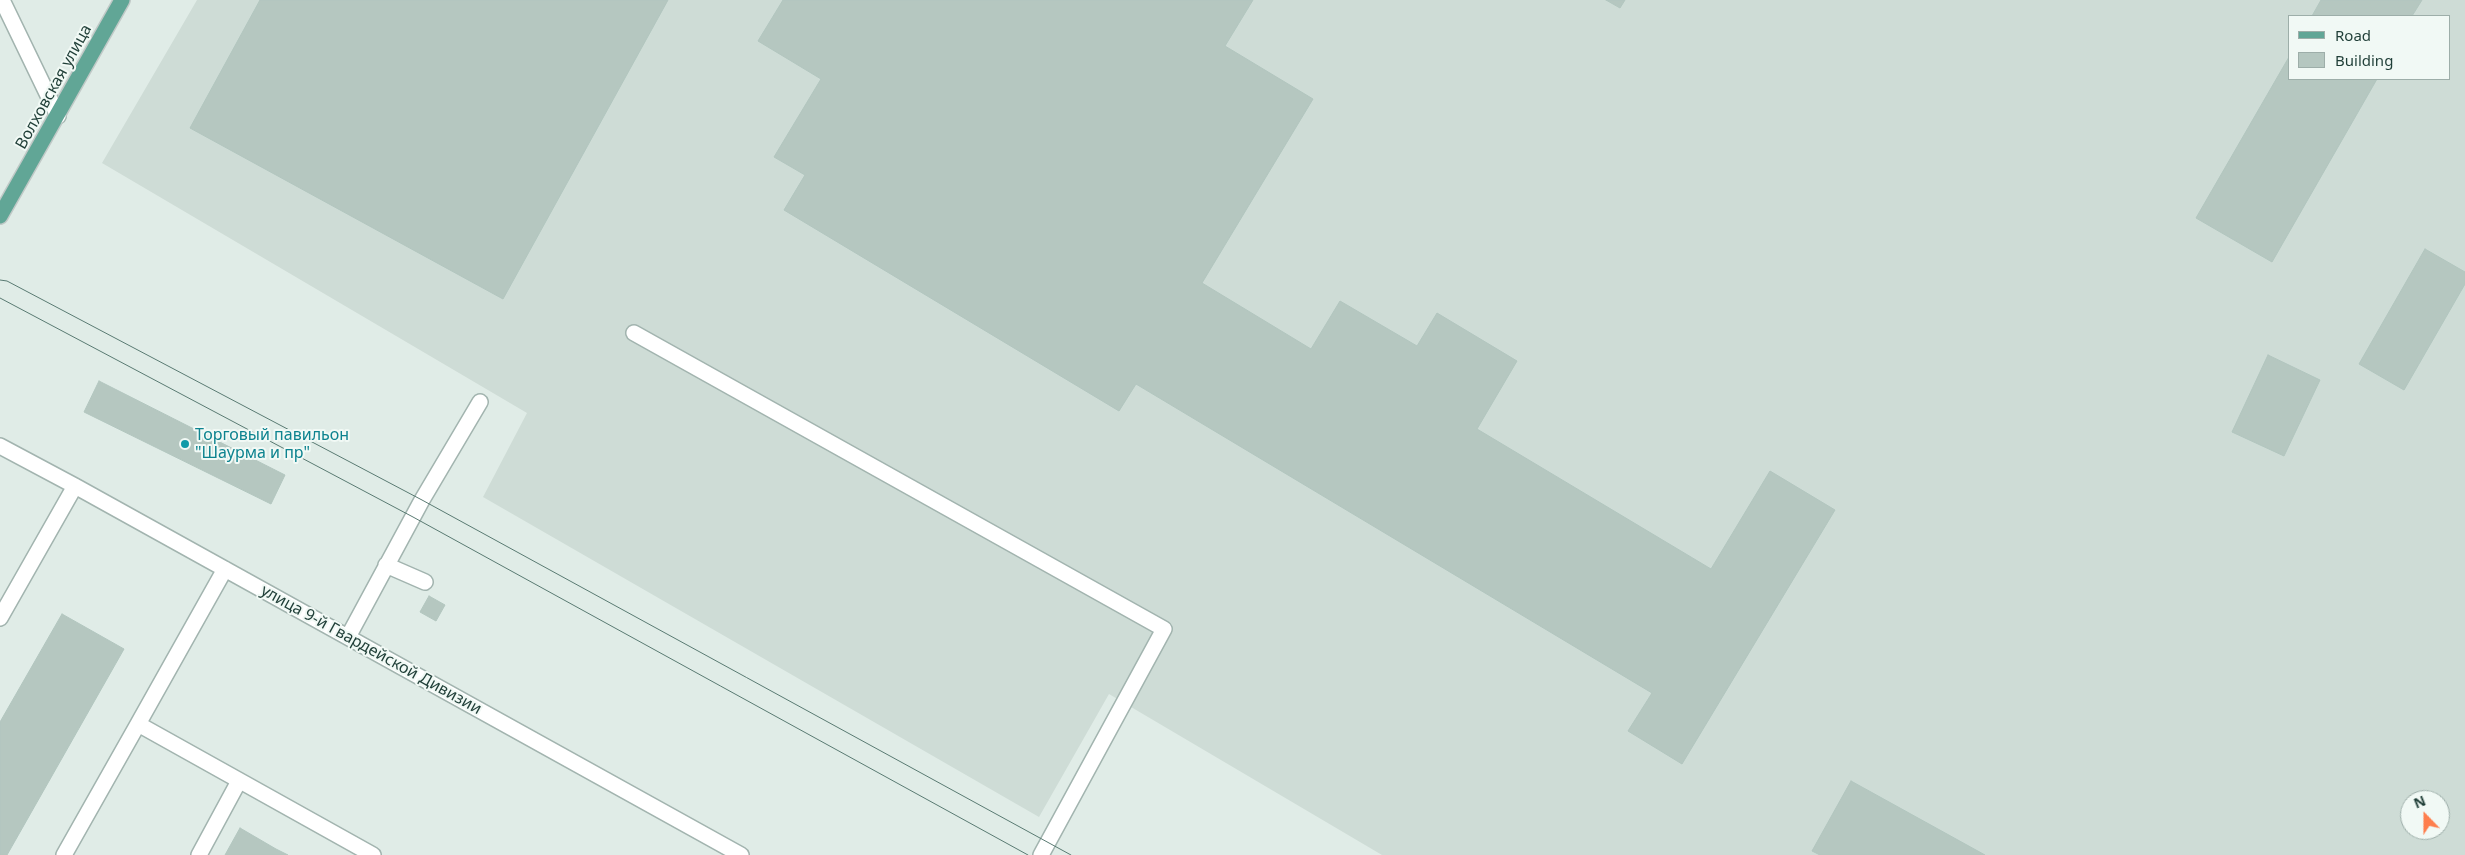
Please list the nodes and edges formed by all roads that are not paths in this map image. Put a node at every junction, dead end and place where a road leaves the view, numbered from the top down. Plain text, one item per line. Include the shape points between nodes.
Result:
1 (2, 0) edge
2 (122, 0) edge
3 (58, 116) junction
4 (0, 216) edge
5 (634, 333) dead end
6 (480, 402) dead end
7 (0, 446) edge
8 (75, 486) junction
9 (386, 565) junction
10 (225, 569) junction
11 (425, 582) dead end
12 (0, 618) edge
13 (348, 637) junction
14 (138, 724) junction
15 (239, 781) junction
16 (64, 855) edge
17 (199, 855) edge
18 (373, 855) edge
19 (741, 855) edge
20 (1041, 855) edge

1 - 3 street
2 - 3 main road, Волховская улица
3 - 4 main road, Волховская улица
5 - 20 street via 1164,629
6 - 9 street
7 - 8 street, улица 9-й Гвардейской Дивизии
8 - 10 street, улица 9-й Гвардейской Дивизии
8 - 12 street
9 - 11 street
9 - 13 street
10 - 13 street, улица 9-й Гвардейской Дивизии
10 - 14 street
13 - 19 street, улица 9-й Гвардейской Дивизии
14 - 15 street
14 - 16 street
15 - 17 street
15 - 18 street

